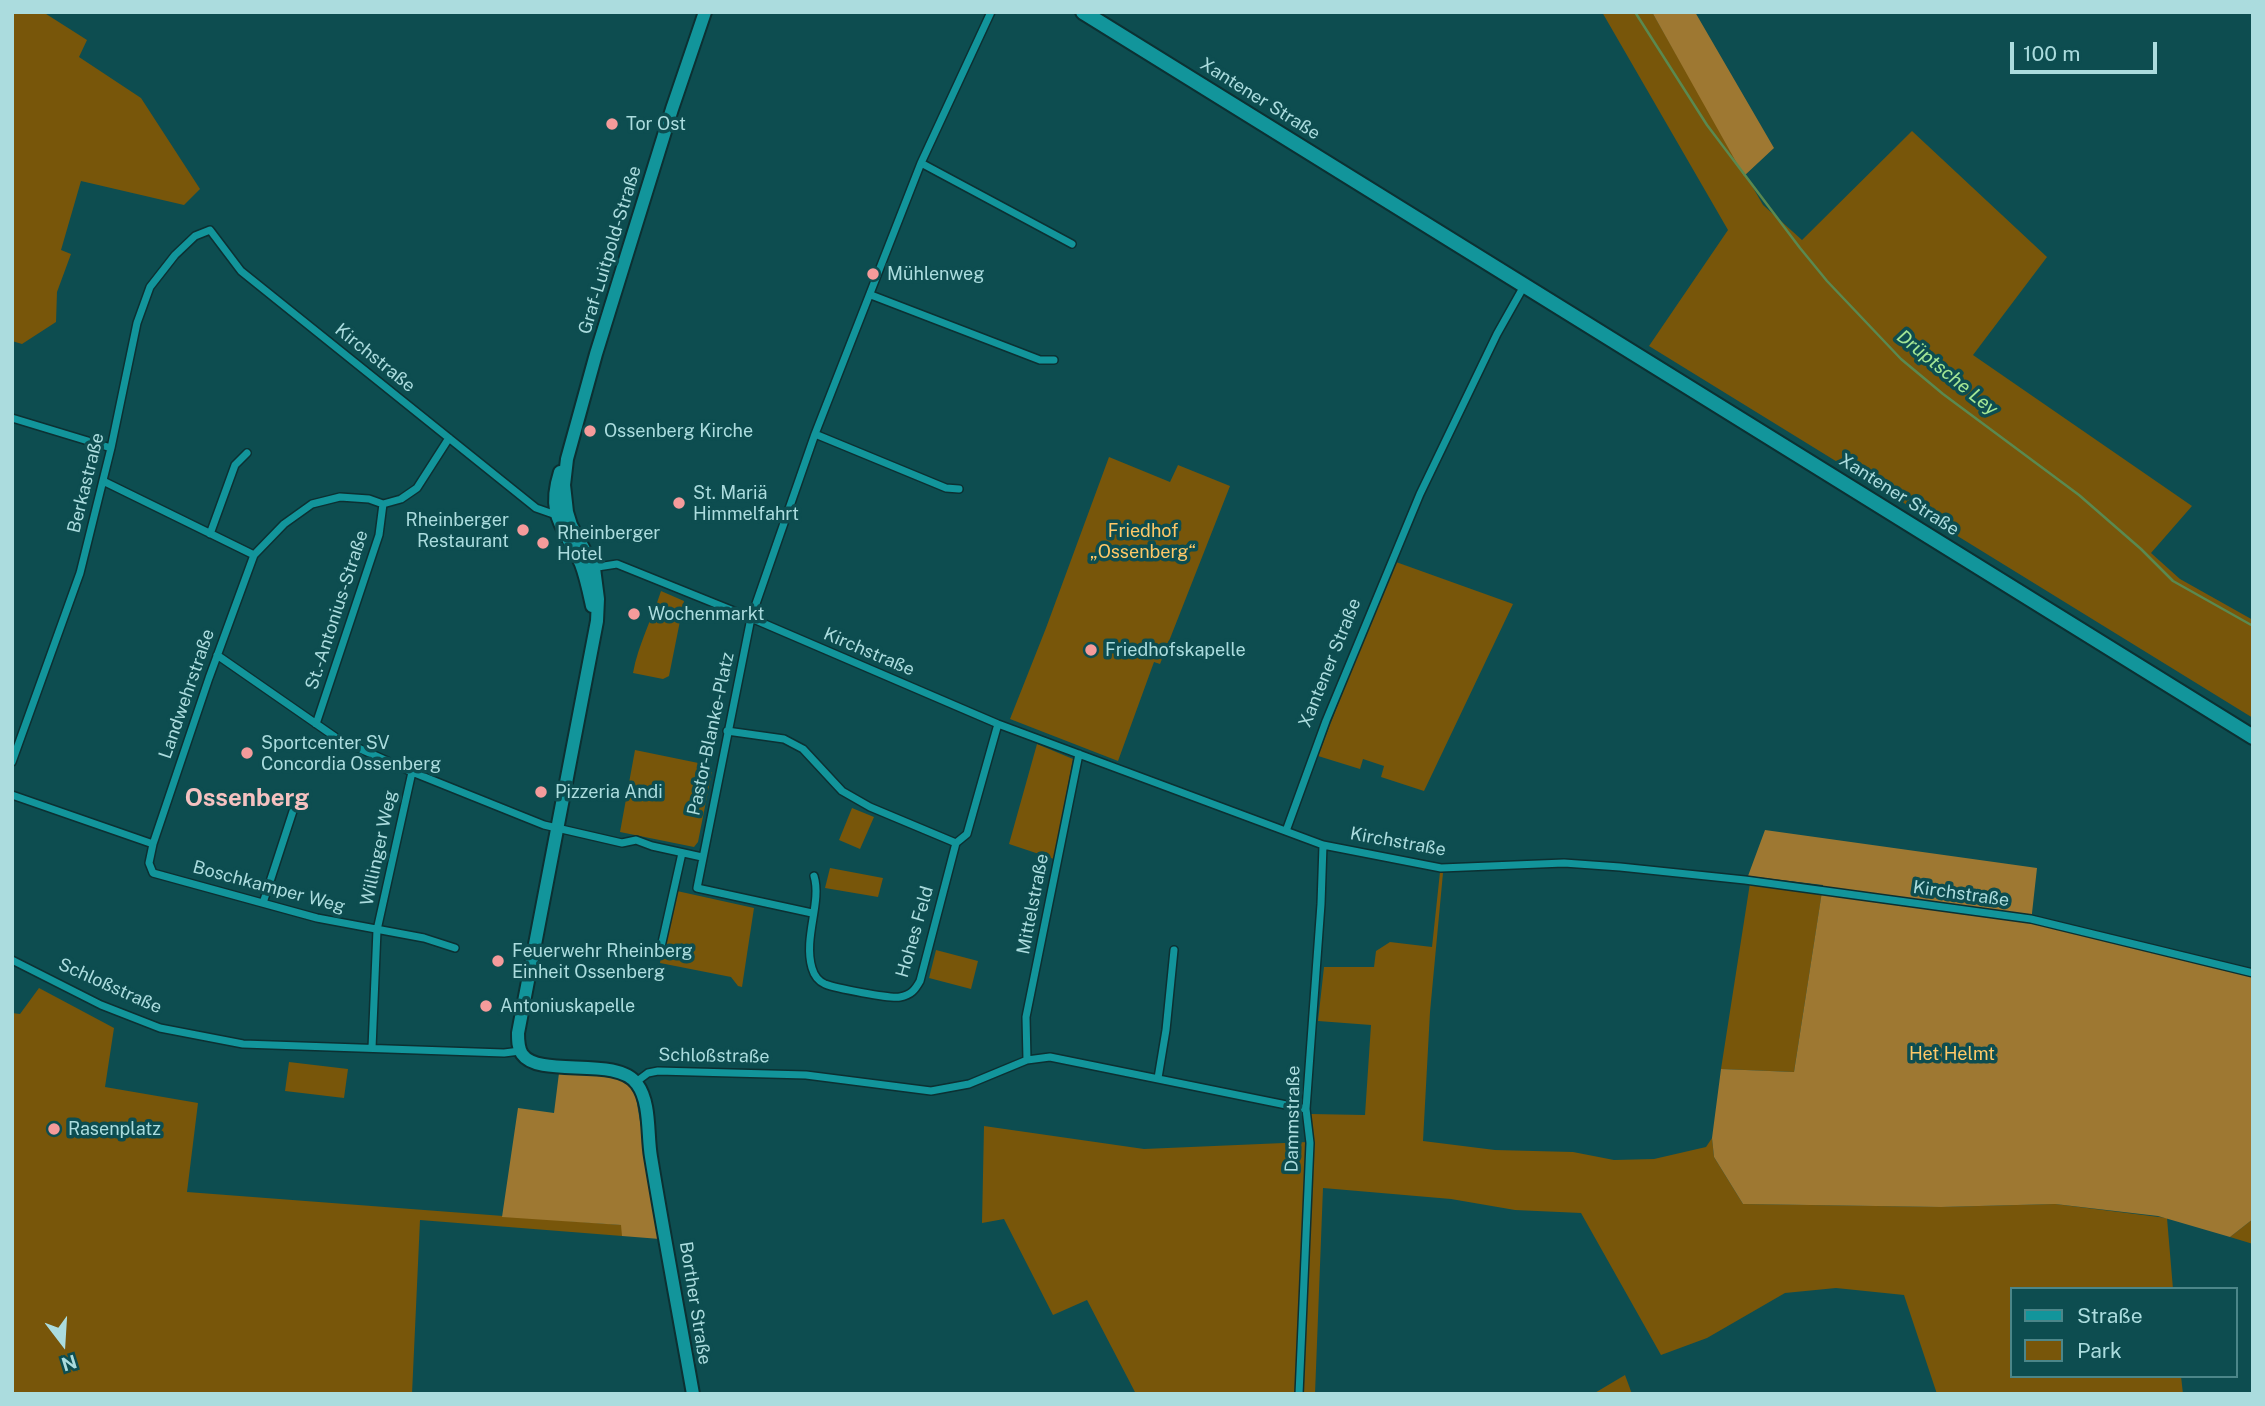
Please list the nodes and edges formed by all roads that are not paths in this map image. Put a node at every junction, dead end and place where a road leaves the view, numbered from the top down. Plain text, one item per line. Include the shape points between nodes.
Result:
1 (705, 12) edge
2 (991, 12) edge
3 (1083, 12) edge
4 (921, 163) junction
5 (210, 230) joint
6 (1072, 244) dead end
7 (1524, 285) junction
8 (870, 295) junction
9 (1054, 360) dead end
10 (12, 418) edge
11 (815, 434) junction
12 (449, 438) junction
13 (111, 448) junction
14 (247, 453) dead end
15 (103, 481) junction
16 (959, 489) dead end
17 (383, 503) junction
18 (561, 514) junction
19 (210, 534) junction
20 (254, 555) junction
21 (588, 569) junction
22 (751, 618) junction
23 (216, 656) junction
24 (316, 724) junction
25 (998, 724) junction
26 (727, 731) junction
27 (2253, 737) edge
28 (1079, 754) junction
29 (12, 761) edge
30 (412, 772) junction
31 (12, 795) edge
32 (294, 807) dead end
33 (555, 828) junction
34 (1286, 831) junction
35 (153, 844) junction
36 (956, 844) junction
37 (1323, 845) junction
38 (682, 853) junction
39 (702, 857) junction
40 (153, 873) joint
41 (814, 876) dead end
42 (263, 903) junction
43 (812, 913) junction
44 (377, 930) junction
45 (455, 948) dead end
46 (614, 950) dead end
47 (1174, 950) dead end
48 (12, 960) edge
49 (2253, 973) edge
50 (372, 1048) junction
51 (520, 1051) junction
52 (1027, 1060) junction
53 (1158, 1077) junction
54 (636, 1082) junction
55 (1306, 1109) junction
56 (693, 1394) edge
57 (1299, 1394) edge

1 - 18 street, Graf-Luitpold-Straße via 567,459
2 - 4 street
3 - 7 main road, Xantener Straße
4 - 6 street
4 - 8 street
5 - 12 street, Kirchstraße via 241,271
5 - 13 street, Berkastraße via 195,236 150,286 137,323
7 - 27 main road, Xantener Straße
7 - 34 street, Xantener Straße via 1426,482 1326,721
8 - 9 street via 1040,360
8 - 11 street
10 - 13 street
11 - 16 street via 946,488
11 - 22 street
12 - 17 street via 416,488 401,499
12 - 18 street, Kirchstraße via 536,508
13 - 15 street, Berkastraße
14 - 19 street via 235,465
15 - 19 street
15 - 29 street, Berkastraße via 80,573
17 - 20 street, Landwehrstraße via 340,497 312,504
17 - 24 street, St.-Antonius-Straße via 379,535
18 - 21 street, Graf-Luitpold-Straße via 571,525
19 - 20 street
20 - 23 street, Landwehrstraße
21 - 22 street, Kirchstraße via 617,564
21 - 33 street, Graf-Luitpold-Straße via 598,599 597,621
22 - 25 street, Kirchstraße
22 - 26 street, Pastor-Blanke-Platz
23 - 24 street
23 - 35 street, Landwehrstraße
24 - 30 street via 338,740
25 - 28 street, Kirchstraße
25 - 36 street, Hohes Feld via 967,834
26 - 36 street via 784,739 803,749 842,791
26 - 39 street, Pastor-Blanke-Platz
28 - 34 street, Kirchstraße
28 - 52 street, Mittelstraße via 1026,1017
30 - 33 street
30 - 44 street, Willinger Weg
31 - 35 street
32 - 42 street
33 - 38 street
33 - 51 street, Graf-Luitpold-Straße via 518,1033
34 - 37 street, Kirchstraße
35 - 40 street, Landwehrstraße via 149,863
36 - 43 street, Hohes Feld via 914,992 886,997 817,978 810,961
37 - 49 street, Kirchstraße via 1441,868 1564,863 1620,867 2018,917
37 - 55 street, Dammstraße
38 - 39 street
38 - 46 street via 661,947
39 - 43 street, Pastor-Blanke-Platz via 696,888
40 - 42 street, Boschkamper Weg
41 - 43 street, Hohes Feld via 817,886
42 - 44 street, Boschkamper Weg
44 - 45 street, Willinger Weg
44 - 50 street, Willinger Weg
47 - 53 street
48 - 50 street, Schloßstraße via 160,1028 243,1044
50 - 51 street, Schloßstraße
51 - 54 street, Schloßstraße via 535,1062 616,1071
52 - 53 street, Schloßstraße via 1050,1057
52 - 54 street, Schloßstraße via 969,1084 932,1091 806,1075 671,1071 648,1073
53 - 55 street, Schloßstraße
54 - 56 street, Borther Straße via 647,1118
55 - 57 street, Dammstraße via 1310,1143

